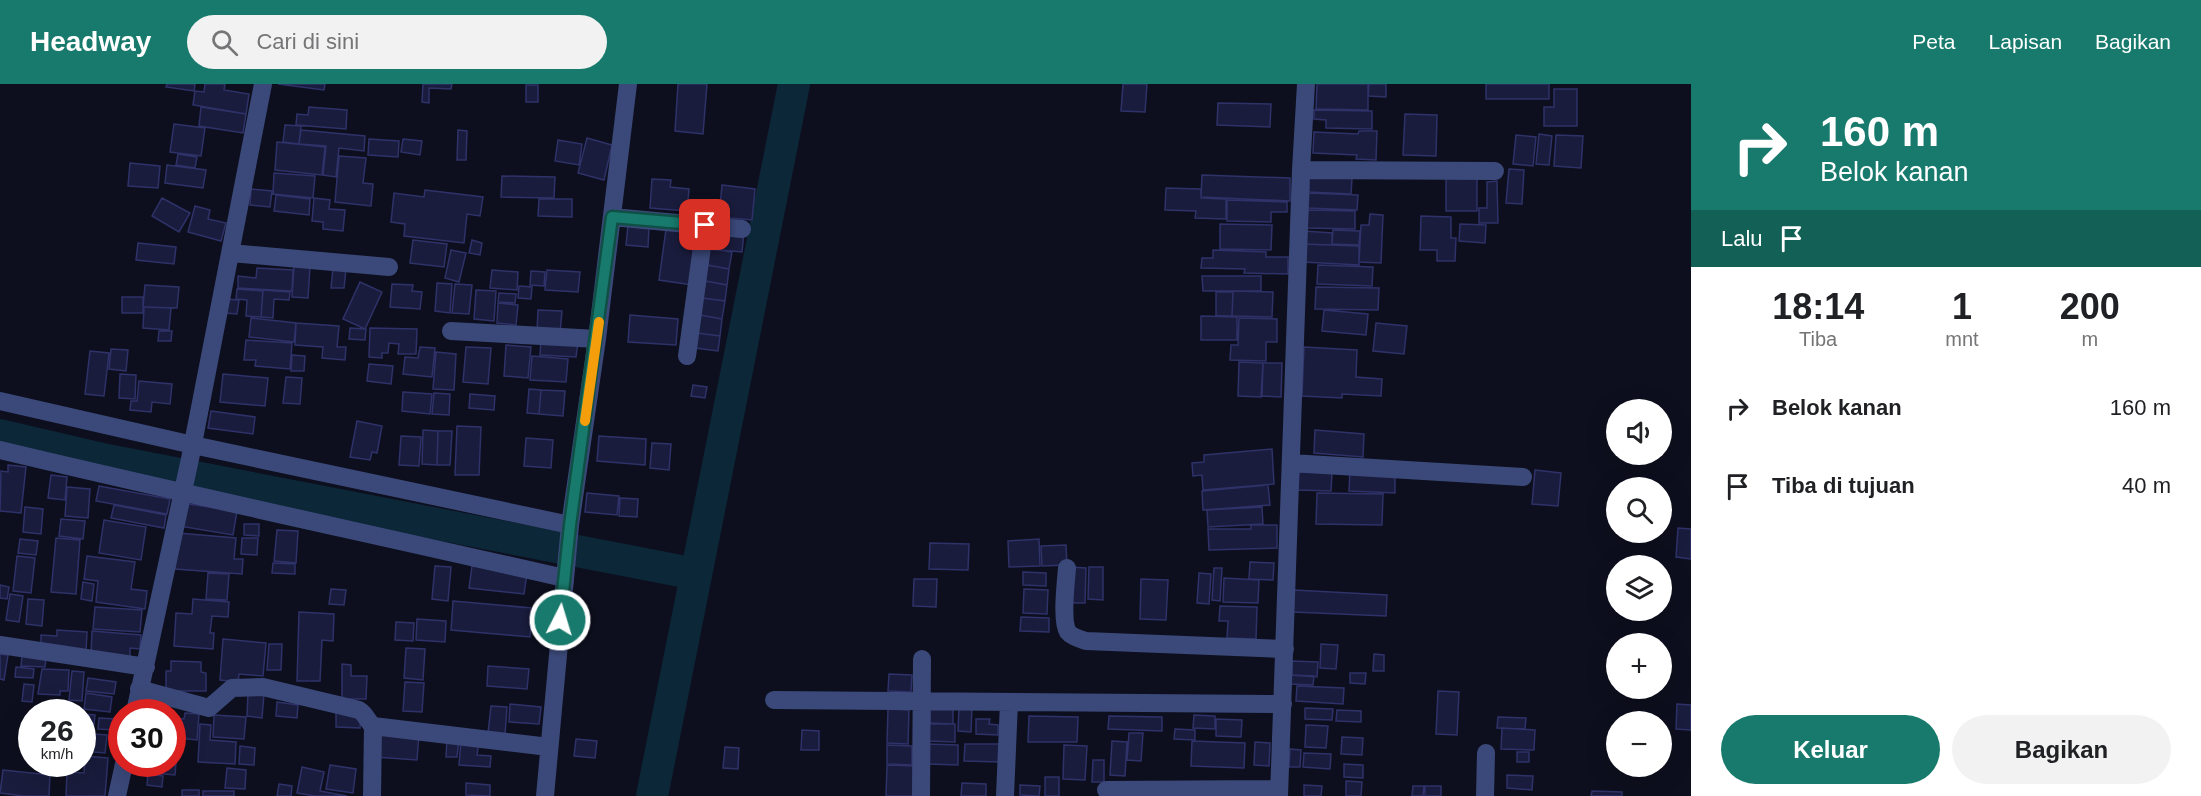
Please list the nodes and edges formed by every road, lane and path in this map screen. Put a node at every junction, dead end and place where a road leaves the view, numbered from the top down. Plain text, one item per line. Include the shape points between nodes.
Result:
1 (263, 84) edge
2 (628, 84) edge
3 (1306, 84) edge
4 (1301, 170) junction
5 (1495, 171) dead end
6 (612, 217) junction
7 (705, 225) junction
8 (742, 229) dead end
9 (231, 253) junction
10 (389, 267) dead end
11 (451, 331) dead end
12 (597, 339) junction
13 (687, 356) dead end
14 (0, 401) edge
15 (0, 450) edge
16 (191, 452) junction
17 (1291, 463) junction
18 (1523, 477) dead end
19 (183, 492) junction
20 (569, 532) junction
21 (1067, 568) dead end
22 (565, 575) junction
23 (0, 645) edge
24 (1285, 649) junction
25 (922, 659) dead end
26 (146, 667) junction
27 (140, 689) junction
28 (138, 699) edge
29 (774, 700) dead end
30 (921, 702) junction
31 (1009, 702) junction
32 (1283, 704) junction
33 (373, 726) junction
34 (549, 747) junction
35 (1486, 753) dead end
36 (121, 777) edge
37 (1106, 790) dead end
38 (1279, 792) edge
39 (117, 796) edge
40 (372, 796) edge
41 (545, 796) edge
42 (921, 796) edge
43 (1005, 796) edge
44 (1485, 796) edge

1 - 9 street
2 - 6 street
3 - 4 street
4 - 5 street
4 - 17 street
6 - 7 street
6 - 12 street
7 - 8 street
7 - 13 street
9 - 10 street
9 - 16 street
11 - 12 street
12 - 20 street
14 - 16 street
15 - 19 street
16 - 19 street
16 - 20 street
17 - 18 street
17 - 24 street
19 - 22 street
19 - 26 street
20 - 22 street
21 - 24 street via 1065,622 1068,632 1077,638
22 - 34 street
23 - 26 street
24 - 32 street
25 - 30 street
26 - 27 street
27 - 28 street
27 - 33 street via 209,708 232,688 263,687 359,710
29 - 30 street
30 - 31 street
30 - 42 street
31 - 32 street
31 - 43 street
32 - 38 street
33 - 34 street
33 - 40 street
34 - 41 street
35 - 44 street
36 - 39 street
37 - 38 street

